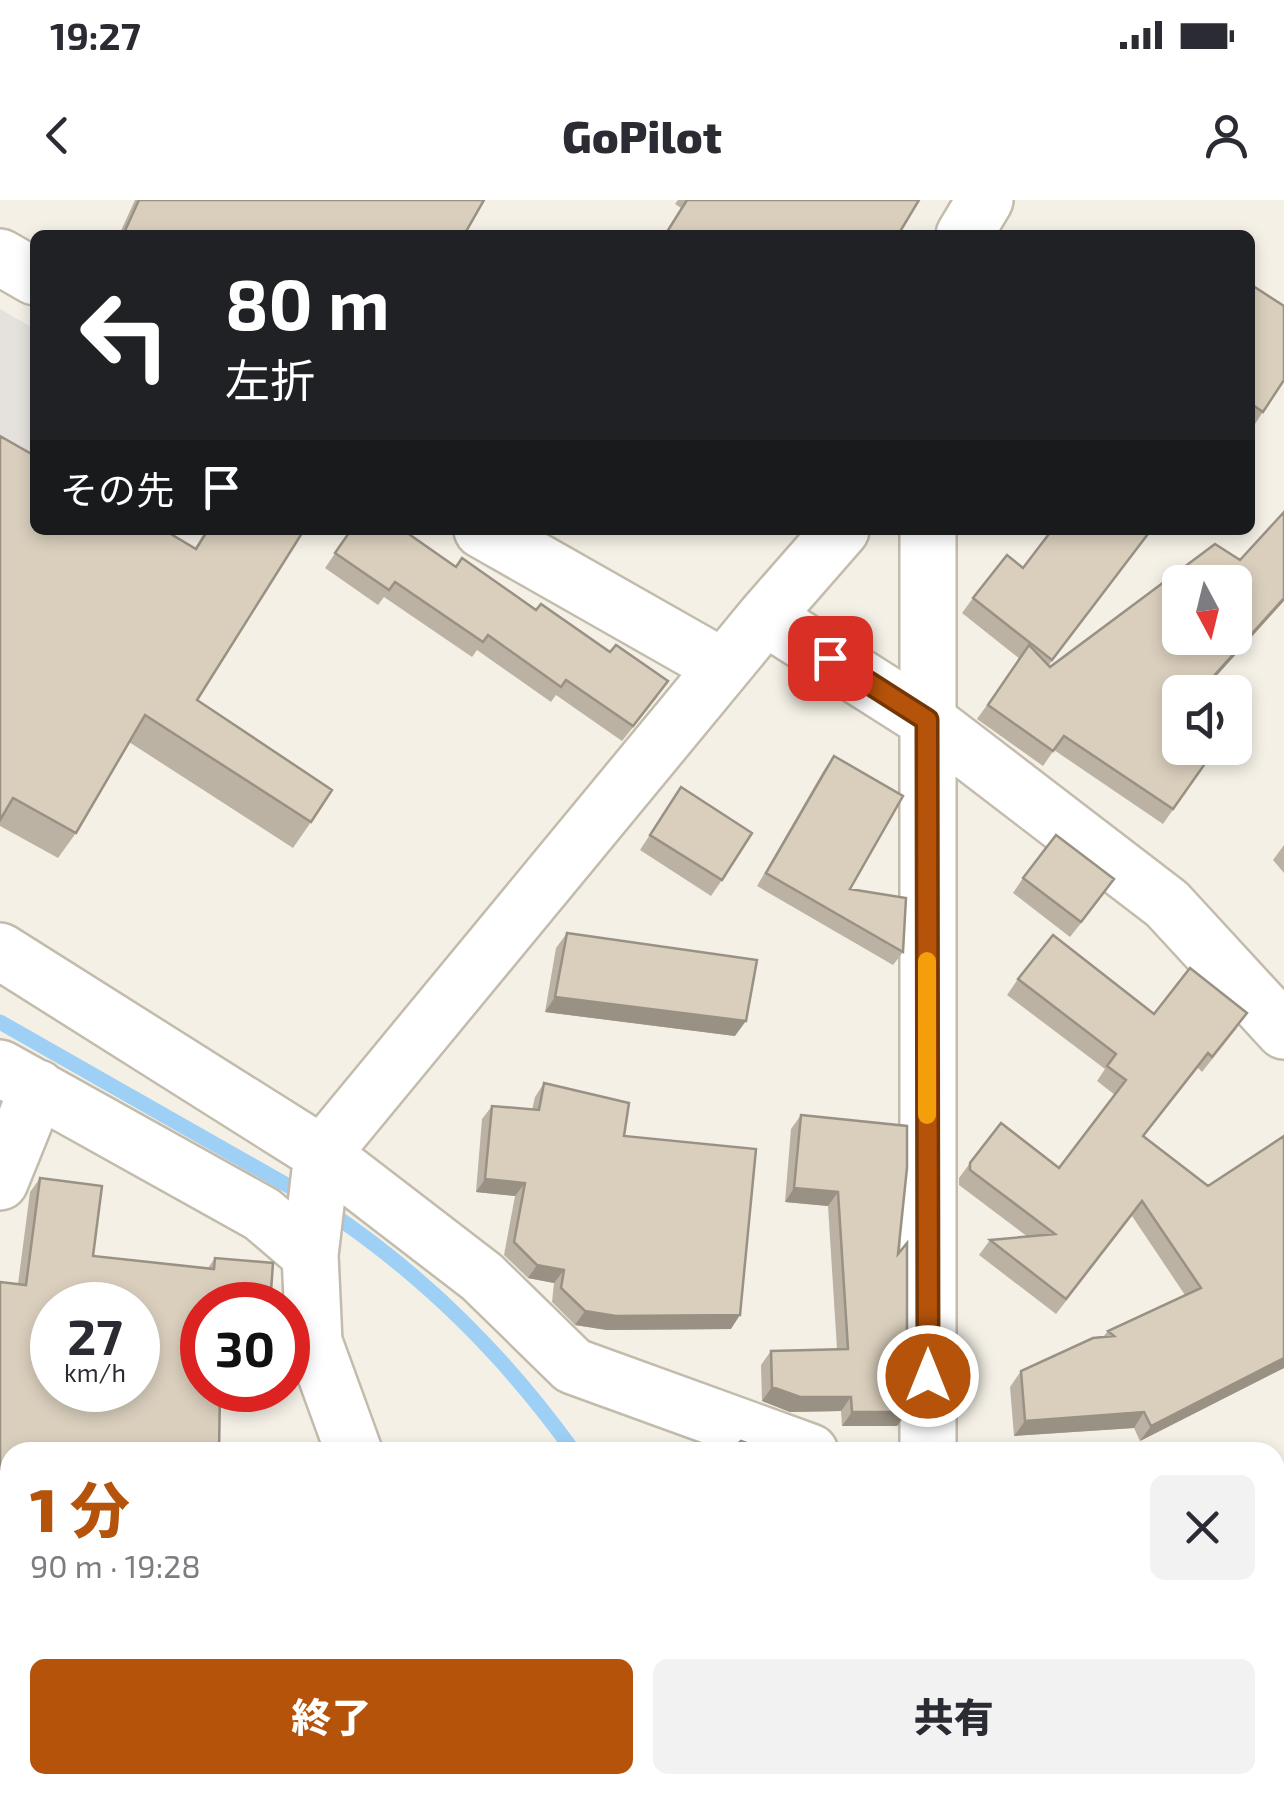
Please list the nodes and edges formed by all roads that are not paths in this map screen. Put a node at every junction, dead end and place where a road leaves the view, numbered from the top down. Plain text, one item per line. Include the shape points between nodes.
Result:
1 (985, 200) edge
2 (967, 230) edge
3 (0, 257) edge
4 (30, 274) edge
5 (491, 535) edge
6 (837, 535) edge
7 (928, 535) edge
8 (765, 616) junction
9 (723, 667) junction
10 (927, 720) junction
11 (0, 951) edge
12 (1276, 1006) edge
13 (19, 1078) edge
14 (322, 1154) junction
15 (0, 1182) edge
16 (310, 1255) junction
17 (350, 1442) edge
18 (782, 1442) edge
19 (928, 1442) edge

1 - 2 street
3 - 4 street
5 - 9 street
6 - 8 street
7 - 10 street
8 - 9 street
8 - 10 street
9 - 14 street
10 - 12 street via 1167,904
10 - 19 street
11 - 14 street
13 - 15 street
13 - 16 street via 262,1214
14 - 16 street
14 - 18 street via 482,1278 573,1366
16 - 17 street via 314,1342

